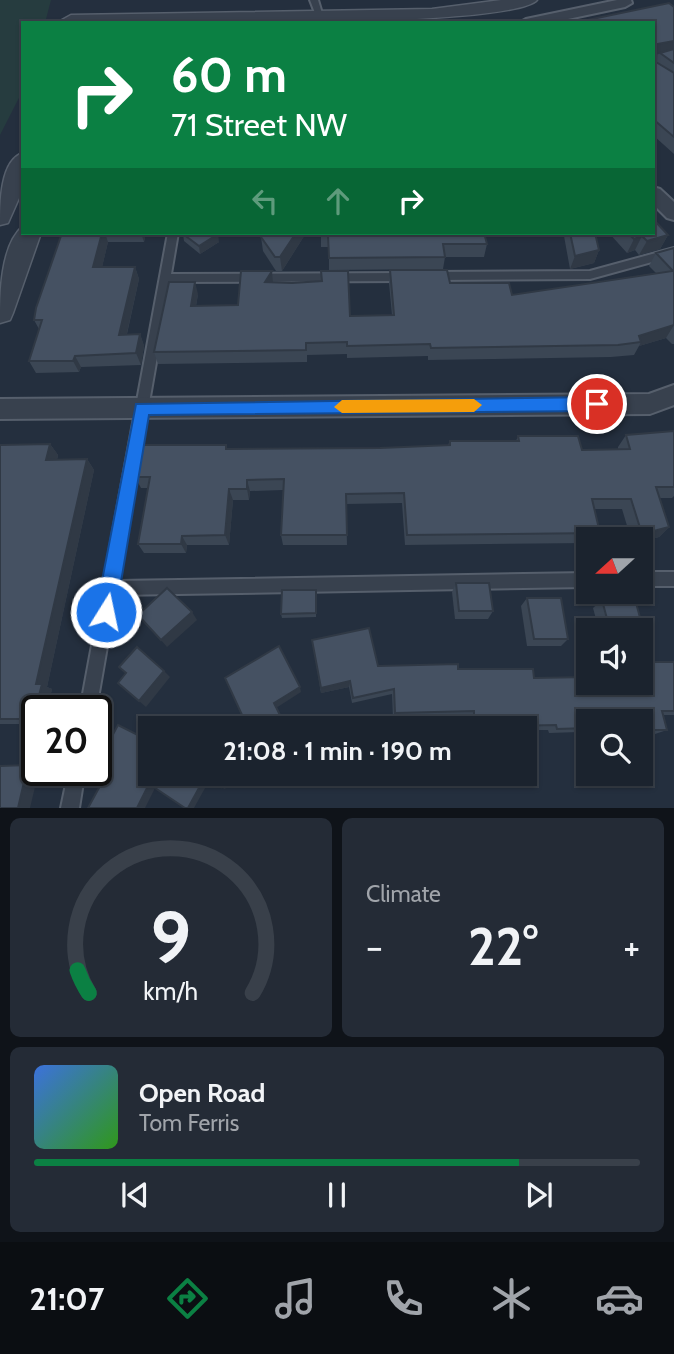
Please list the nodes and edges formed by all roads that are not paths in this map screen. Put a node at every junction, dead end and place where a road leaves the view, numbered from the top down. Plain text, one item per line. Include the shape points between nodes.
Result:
1 (74, 0) edge
2 (102, 0) edge
3 (314, 0) edge
4 (624, 0) edge
5 (522, 1) edge
6 (321, 20) edge
7 (71, 21) edge
8 (101, 21) edge
9 (535, 21) edge
10 (21, 165) edge
11 (655, 195) edge
12 (674, 214) edge
13 (0, 217) edge
14 (28, 235) edge
15 (173, 235) edge
16 (674, 252) edge
17 (411, 276) edge
18 (425, 276) edge
19 (164, 278) junction
20 (0, 313) edge
21 (674, 396) edge
22 (0, 409) edge
23 (142, 409) junction
24 (653, 579) edge
25 (674, 579) edge
26 (576, 580) edge
27 (110, 588) junction
28 (91, 695) edge
29 (74, 786) edge
30 (70, 808) edge

1 - 7 street
2 - 8 street
3 - 6 lane
4 - 9 street
5 - 6 street via 471,11
6 - 8 street
7 - 8 street
10 - 13 street
11 - 12 street
14 - 20 street
15 - 19 lane
16 - 18 lane via 590,275
17 - 19 lane
19 - 23 lane
21 - 23 street via 650,404
22 - 23 street
23 - 27 lane
24 - 25 lane
26 - 27 lane
27 - 28 lane
29 - 30 lane

